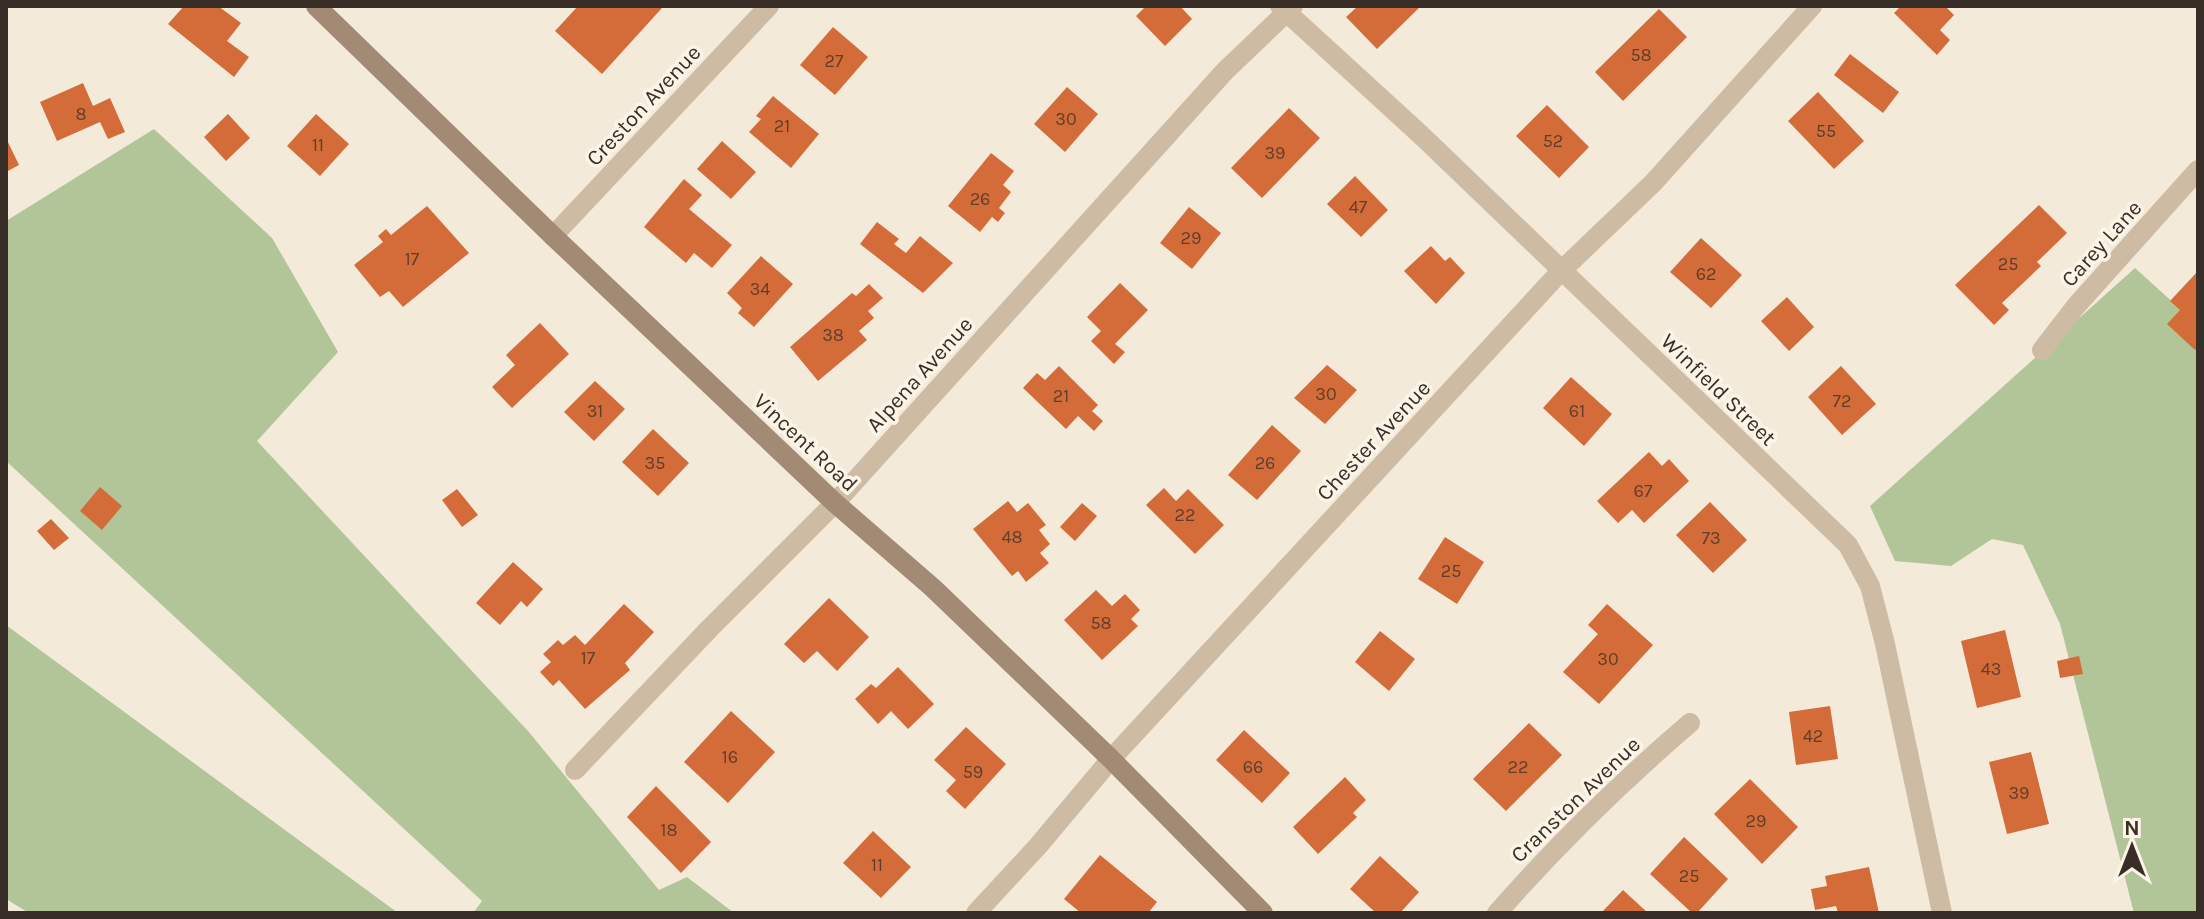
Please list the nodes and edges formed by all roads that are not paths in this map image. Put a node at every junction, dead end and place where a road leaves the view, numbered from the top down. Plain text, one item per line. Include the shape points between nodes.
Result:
1 (316, 6) edge
2 (769, 6) edge
3 (1812, 6) edge
4 (1286, 8) edge
5 (2198, 170) edge
6 (553, 236) junction
7 (1561, 271) junction
8 (2042, 350) dead end
9 (835, 503) junction
10 (1690, 723) dead end
11 (1111, 759) junction
12 (575, 770) dead end
13 (976, 913) edge
14 (1263, 913) edge
15 (1497, 913) edge
16 (1942, 913) edge

1 - 6 street, Vincent Road
2 - 6 street, Creston Avenue
3 - 7 street, Chester Avenue via 1653,183
4 - 7 street, Winfield Street
4 - 9 street, Alpena Avenue
5 - 8 street, Carey Lane
6 - 9 street, Vincent Road
7 - 11 street, Chester Avenue
7 - 16 street, Winfield Street via 1848,545 1870,586 1885,644
9 - 11 street, Vincent Road via 933,588
9 - 12 street, Alpena Avenue
10 - 15 street, Cranston Avenue via 1636,770
11 - 13 street, Chester Avenue
11 - 14 street, Vincent Road

